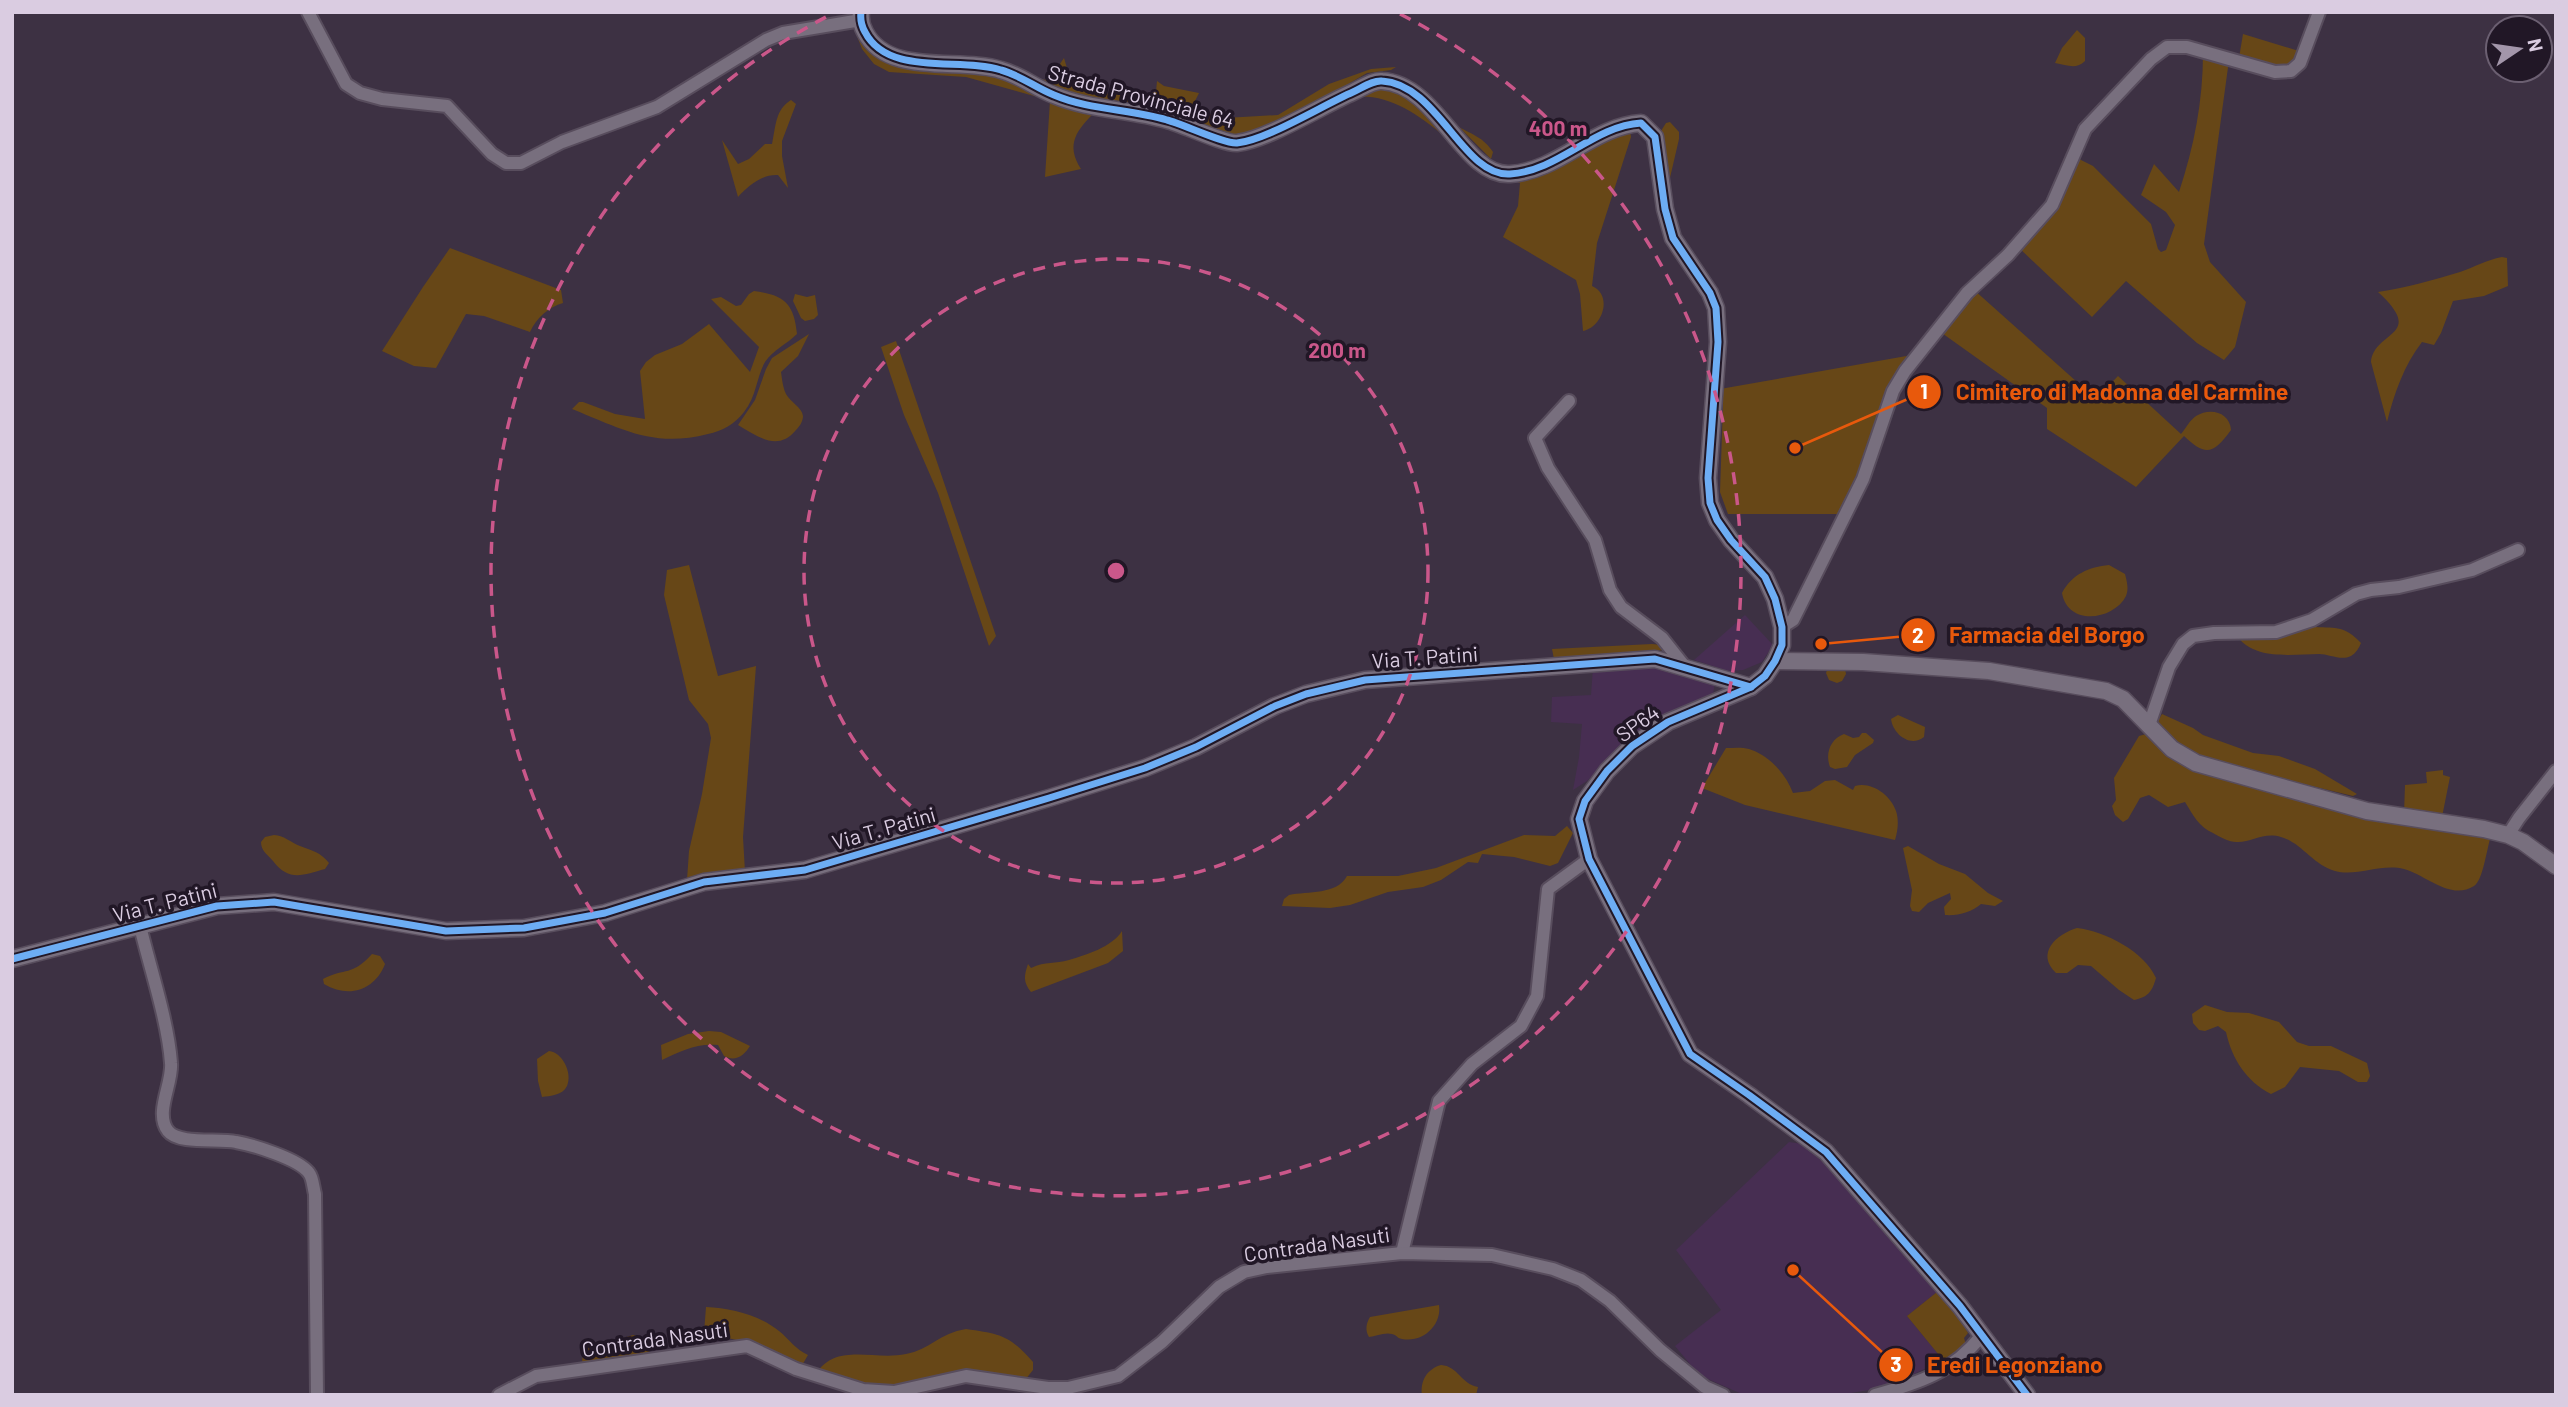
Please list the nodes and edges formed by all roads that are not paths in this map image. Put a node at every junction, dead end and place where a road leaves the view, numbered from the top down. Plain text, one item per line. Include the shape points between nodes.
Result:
1 (309, 12) edge
2 (2319, 12) edge
3 (861, 16) edge
4 (1569, 401) dead end
5 (2518, 550) dead end
6 (1782, 627) junction
7 (1775, 661) junction
8 (1685, 667) junction
9 (1751, 687) junction
10 (2149, 725) junction
11 (2556, 771) edge
12 (2508, 835) junction
13 (1589, 859) junction
14 (2556, 866) edge
15 (140, 926) junction
16 (12, 960) edge
17 (1402, 1253) junction
18 (1982, 1335) junction
19 (317, 1395) edge
20 (499, 1395) edge
21 (1723, 1395) edge
22 (1875, 1395) edge
23 (2027, 1395) edge

1 - 3 street via 346,83 382,99 447,106 506,163 521,163 562,142 657,107 766,40
2 - 6 street via 2300,63 2291,71 2275,72 2188,47 2166,47 2085,129 2052,205 1967,293 1905,371 1893,391 1863,479 1793,620
3 - 6 street, Strada Provinciale 64 via 869,40 898,60 988,66 1055,96 1167,119 1236,143 1266,134 1379,80 1403,84 1481,164 1506,174 1528,172 1618,127 1641,123 1655,137 1673,238 1716,308 1710,503 1731,540 1765,577
4 - 8 street via 1535,438 1536,444 1595,540 1609,590 1621,607 1662,638
5 - 10 street via 2472,570 2357,594 2312,620 2276,632 2193,636 2169,667
6 - 7 street, Strada Provinciale 64 via 1782,645
7 - 9 street, SP64 / SP64
7 - 10 street via 1989,671 2085,686 2123,699
8 - 9 street, Via T. Patini
8 - 15 street, Via T. Patini via 1655,659 1365,680 1275,706 1145,768 901,843 804,870 704,882 605,914 524,928 446,931 274,902 217,906
9 - 13 street, SP64 / SP64 via 1668,722 1606,771 1585,801 1579,820
10 - 12 street via 2172,749 2196,763 2367,811
11 - 12 street
12 - 14 street
13 - 17 street, Contrada Nasuti via 1548,889 1537,996 1521,1026 1472,1064 1439,1101
13 - 18 street, SP64 via 1690,1054 1826,1152
15 - 16 street, Via T. Patini
15 - 19 street via 172,1063 164,1104 171,1135 234,1141 300,1164 310,1173 315,1194
17 - 20 street, Contrada Nasuti via 1244,1272 1219,1287 1162,1342 1118,1376 1068,1388 966,1376 894,1392 863,1390 796,1369 747,1346 536,1377
17 - 21 street via 1492,1255 1581,1280 1705,1387
18 - 22 street via 1967,1354 1947,1368
18 - 23 street, SP64

